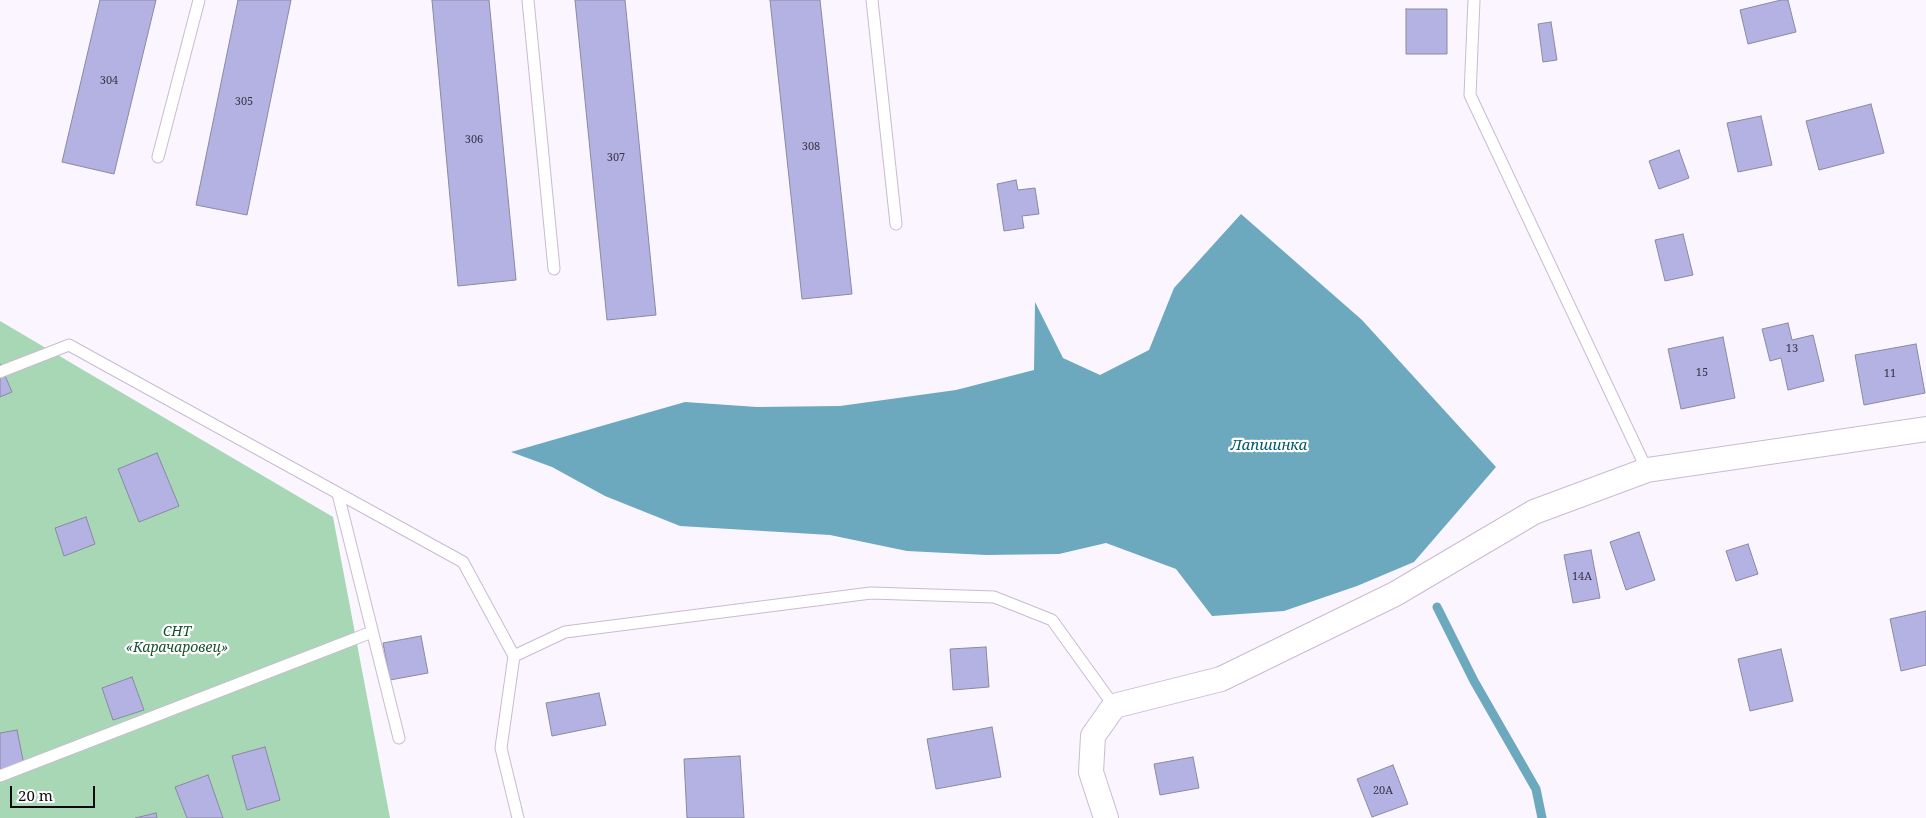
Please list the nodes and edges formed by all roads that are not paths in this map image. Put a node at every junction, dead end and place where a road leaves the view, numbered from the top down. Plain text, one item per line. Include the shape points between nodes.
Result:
1 (199, 0) edge
2 (528, 0) edge
3 (872, 0) edge
4 (1474, 0) edge
5 (158, 157) dead end
6 (896, 224) dead end
7 (554, 269) dead end
8 (0, 372) edge
9 (1926, 429) edge
10 (1647, 470) junction
11 (338, 494) junction
12 (372, 632) junction
13 (514, 656) junction
14 (1114, 706) junction
15 (399, 738) dead end
16 (0, 776) edge
17 (518, 818) edge
18 (1106, 818) edge

1 - 5 lane
2 - 7 lane
3 - 6 lane
4 - 10 lane via 1470,95
8 - 11 lane via 69,346
9 - 10 street
10 - 14 street via 1534,512 1395,594 1221,679
11 - 12 lane
11 - 13 lane via 463,562
12 - 15 lane
12 - 16 lane
13 - 14 lane via 565,632 871,593 994,597 1052,620
13 - 17 lane via 501,748
14 - 18 street via 1093,736 1091,772

